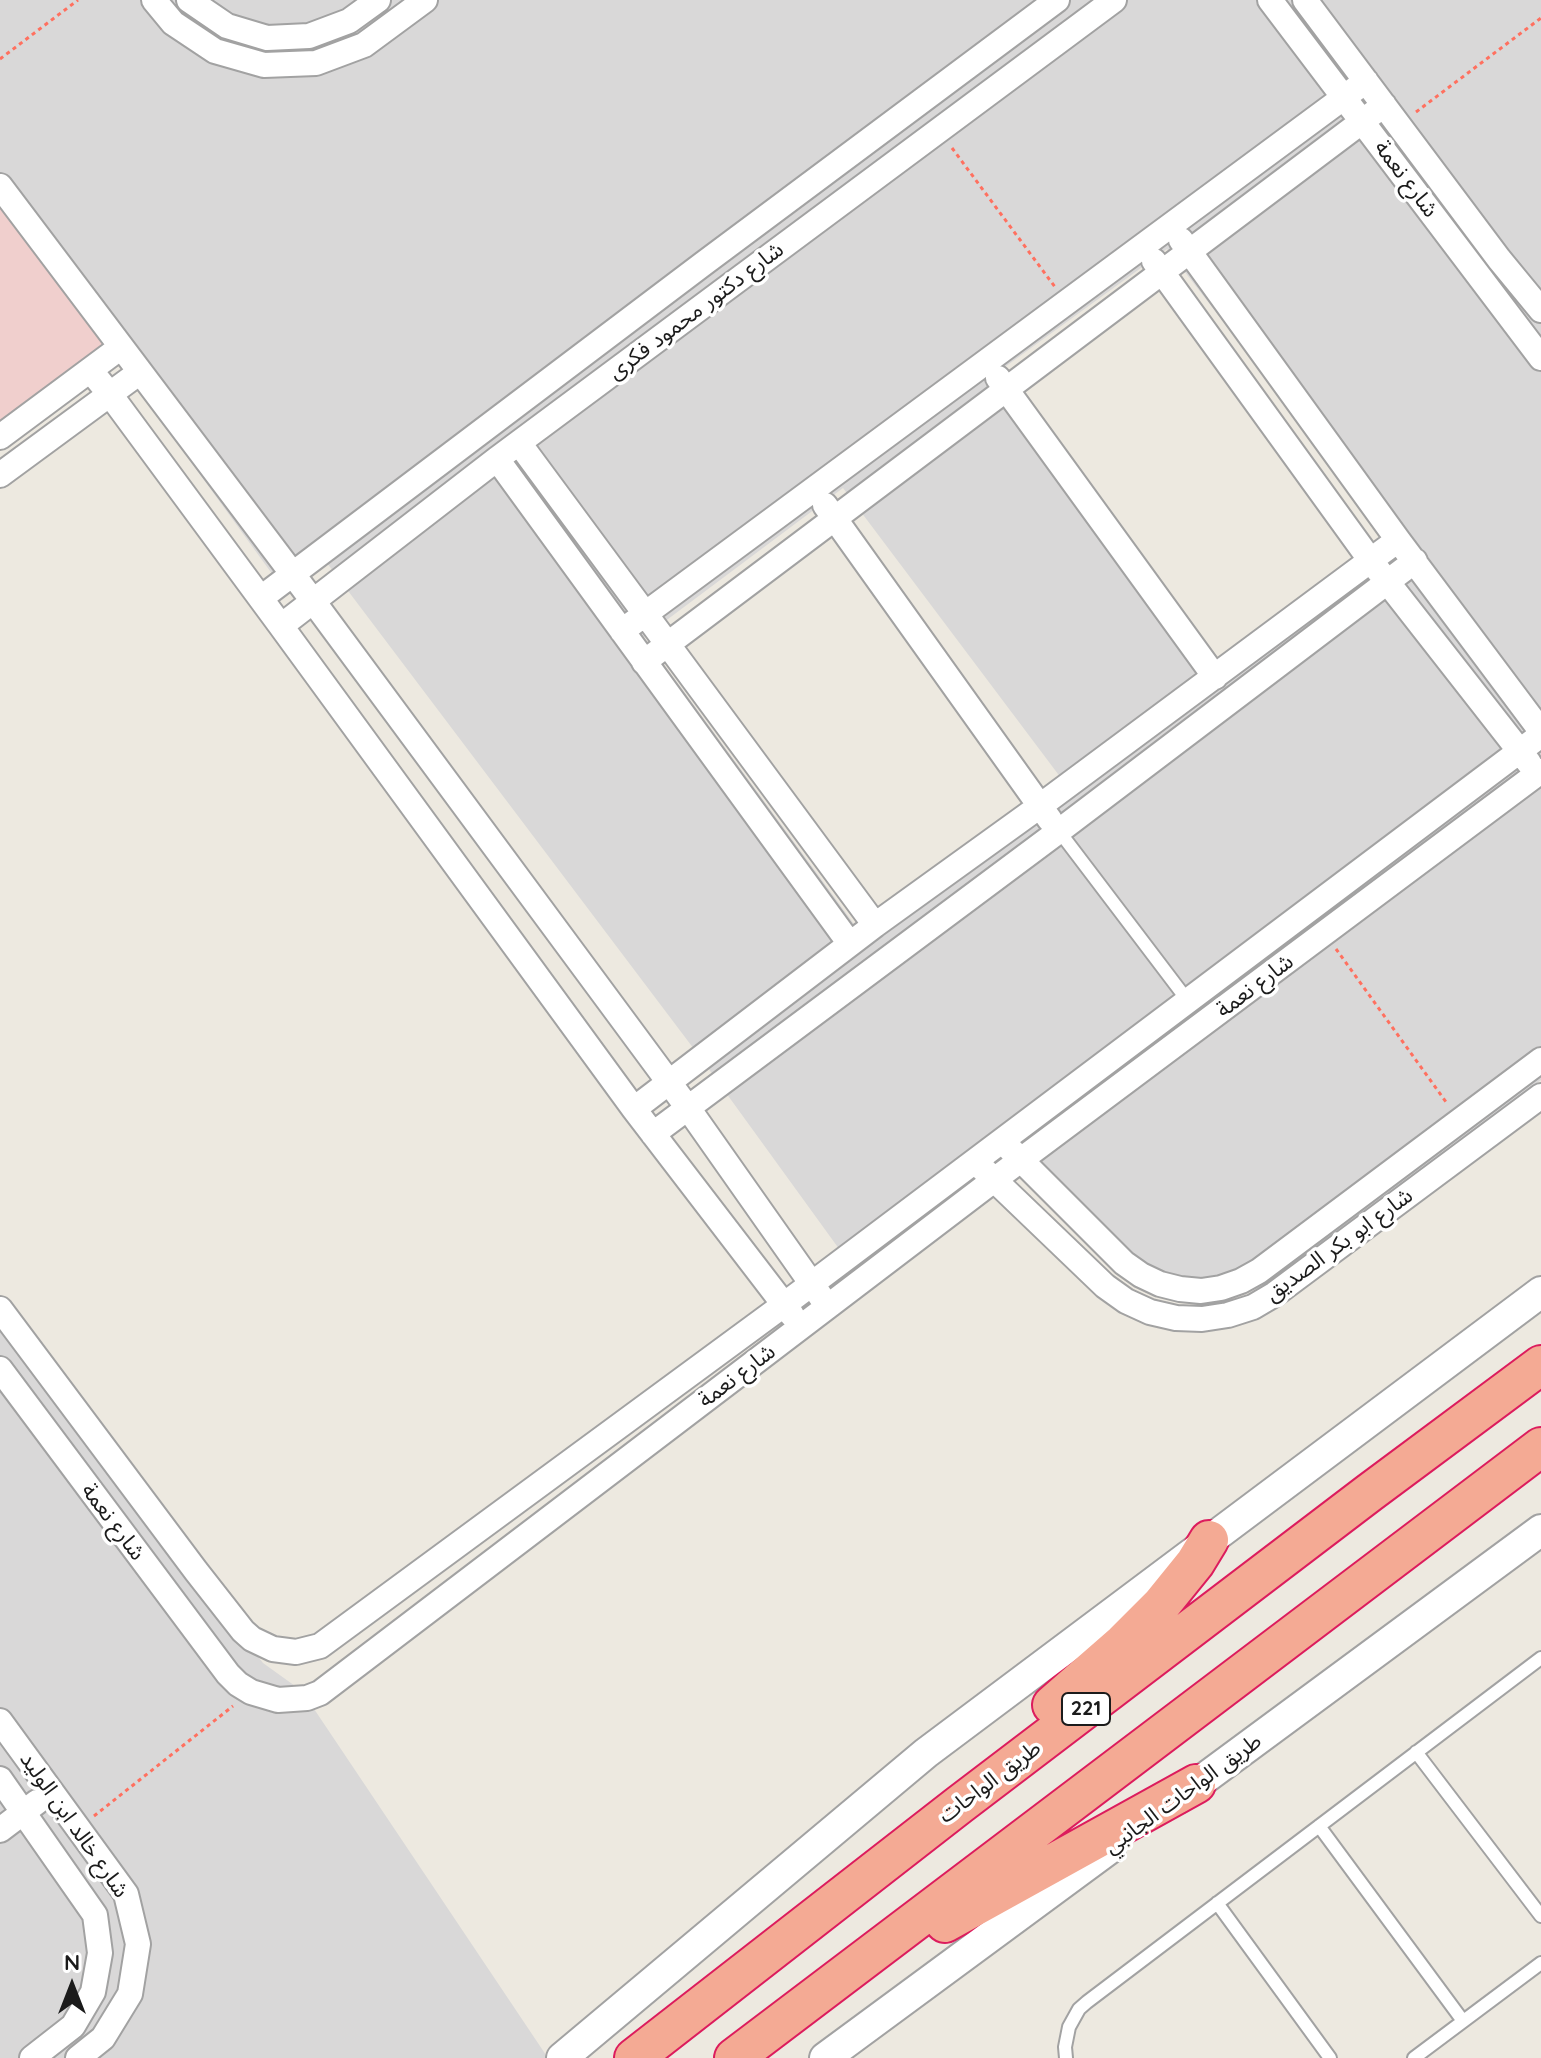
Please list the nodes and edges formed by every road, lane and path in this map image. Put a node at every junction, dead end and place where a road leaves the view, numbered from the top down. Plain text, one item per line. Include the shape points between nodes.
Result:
1 (78, 0) edge
2 (154, 0) edge
3 (189, 0) edge
4 (378, 0) edge
5 (425, 0) edge
6 (1057, 0) edge
7 (1114, 0) edge
8 (1270, 0) edge
9 (1305, 0) edge
10 (1541, 18) edge
11 (0, 59) edge
12 (1366, 81) junction
13 (1344, 97) junction
14 (1384, 105) junction
15 (1362, 121) junction
16 (1398, 125) junction
17 (939, 130) junction
18 (0, 186) edge
19 (1170, 226) junction
20 (1143, 246) junction
21 (1189, 251) junction
22 (703, 264) junction
23 (1162, 271) junction
24 (725, 290) junction
25 (1067, 302) junction
26 (1541, 310) edge
27 (121, 347) junction
28 (1541, 358) edge
29 (986, 362) junction
30 (90, 370) junction
31 (140, 372) junction
32 (1006, 388) junction
33 (109, 393) junction
34 (0, 437) edge
35 (519, 443) junction
36 (497, 459) junction
37 (0, 475) edge
38 (814, 490) junction
39 (835, 518) junction
40 (1398, 540) junction
41 (1371, 561) junction
42 (1415, 561) junction
43 (293, 575) junction
44 (1387, 581) junction
45 (261, 598) junction
46 (313, 601) junction
47 (645, 614) junction
48 (281, 626) junction
49 (622, 631) junction
50 (667, 644) junction
51 (644, 662) junction
52 (1215, 677) junction
53 (1541, 733) edge
54 (1520, 751) junction
55 (1539, 773) edge
56 (1040, 806) junction
57 (1059, 831) junction
58 (875, 925) junction
59 (1325, 933) junction
60 (850, 944) junction
61 (1188, 1001) junction
62 (1541, 1060) edge
63 (668, 1082) junction
64 (1541, 1096) edge
65 (688, 1108) junction
66 (634, 1109) junction
67 (1459, 1121) junction
68 (653, 1134) junction
69 (1002, 1141) junction
70 (1021, 1160) junction
71 (975, 1161) junction
72 (994, 1180) junction
73 (813, 1283) junction
74 (1541, 1292) edge
75 (785, 1304) junction
76 (828, 1307) junction
77 (0, 1309) edge
78 (801, 1327) junction
79 (1541, 1365) edge
80 (0, 1369) edge
81 (1541, 1447) edge
82 (1541, 1530) edge
83 (1209, 1540) junction
84 (196, 1571) junction
85 (166, 1592) junction
86 (1541, 1658) edge
87 (251, 1692) junction
88 (0, 1721) edge
89 (1416, 1752) junction
90 (0, 1779) edge
91 (1196, 1784) junction
92 (52, 1791) junction
93 (959, 1805) junction
94 (24, 1811) junction
95 (1319, 1826) junction
96 (79, 1828) junction
97 (0, 1830) edge
98 (1217, 1903) junction
99 (1541, 1916) edge
100 (1541, 1963) edge
101 (823, 1990) junction
102 (1463, 2021) junction
103 (32, 2058) edge
104 (78, 2058) edge
105 (562, 2058) edge
106 (634, 2058) edge
107 (734, 2058) edge
108 (825, 2058) edge
109 (1066, 2058) edge
110 (1330, 2058) edge
111 (1414, 2058) edge

1 - 11 path
2 - 5 street via 173,23 215,51 264,65 316,63 364,45
3 - 4 street via 227,26 267,38 309,36 349,21
6 - 22 street, شارع دكتور محمود فكرى
7 - 17 street, شارع دكتور محمود فكرى
8 - 13 street, شارع نعمة
9 - 12 street, شارع نعمة
10 - 16 path
12 - 13 street
12 - 14 street, شارع نعمة
13 - 15 street, شارع نعمة
13 - 19 street
14 - 15 street
14 - 16 street, شارع نعمة
15 - 21 street
15 - 28 street, شارع نعمة
16 - 26 street, شارع نعمة
17 - 24 street, شارع دكتور محمود فكرى
17 - 25 path
18 - 27 street
19 - 20 street
19 - 21 street
20 - 23 street
20 - 25 street
21 - 23 street
21 - 40 street
22 - 24 street
22 - 43 street, شارع دكتور محمود فكرى
23 - 32 street
23 - 41 street
24 - 35 street, شارع دكتور محمود فكرى
25 - 29 street
27 - 30 street
27 - 31 street
29 - 32 street
29 - 38 street
30 - 33 street
30 - 34 street
31 - 33 street
31 - 43 street
32 - 39 street
32 - 52 street
33 - 37 street
33 - 45 street
35 - 36 street, شارع دكتور محمود فكرى
35 - 47 street
36 - 46 street, شارع دكتور محمود فكرى
36 - 49 street
38 - 39 street
38 - 47 street
39 - 50 street
39 - 56 street
40 - 41 street
40 - 42 street
41 - 44 street
41 - 52 street
42 - 44 street
42 - 53 street
43 - 45 street, شارع دكتور محمود فكرى
43 - 46 street
44 - 54 street
44 - 57 street
45 - 48 street
46 - 48 street, شارع دكتور محمود فكرى
46 - 63 street
47 - 49 street
47 - 50 street
48 - 66 street
49 - 51 street
50 - 51 street
50 - 58 street
51 - 60 street
52 - 56 street
53 - 54 street, شارع نعمة
54 - 55 street
54 - 61 street, شارع نعمة
55 - 59 street, شارع نعمة
56 - 57 street
56 - 58 street
57 - 61 lane
57 - 65 street
58 - 60 street
59 - 67 path
59 - 70 street, شارع نعمة
60 - 63 street
61 - 69 street, شارع نعمة
62 - 67 street, شارع ابو بكر الصديق
63 - 65 street
63 - 66 street
64 - 72 street, شارع ابو بكر الصديق via 1275,1294 1253,1307 1202,1319 1150,1312 1126,1301
65 - 68 street
65 - 73 street
66 - 68 street
67 - 70 street, شارع ابو بكر الصديق via 1259,1271 1201,1291 1160,1284 1124,1263
68 - 75 street
69 - 70 street, شارع ابو بكر الصديق
69 - 71 street, شارع نعمة
70 - 72 street, شارع نعمة
71 - 72 street, شارع ابو بكر الصديق
71 - 73 street, شارع نعمة
72 - 76 street, شارع نعمة
73 - 75 street, شارع نعمة
73 - 76 street
74 - 83 street
75 - 78 street
75 - 84 street, شارع نعمة via 320,1646 284,1652 262,1645 243,1631
76 - 78 street, شارع نعمة
77 - 84 street, شارع نعمة
78 - 87 street, شارع نعمة via 333,1685 293,1700
79 - 93 highway, طريق الواحات / 221
80 - 85 street, شارع نعمة
81 - 101 highway
82 - 91 street, طريق الواحات الجانبي
83 - 93 highway via 1152,1615 1012,1743
83 - 105 street via 926,1753
84 - 85 street
85 - 87 street, شارع نعمة via 219,1665
86 - 89 lane
87 - 96 path
88 - 92 street, شارع خالد ابن الوليد
89 - 95 lane
89 - 99 lane
90 - 94 street, شارع خالد ابن الوليد
91 - 101 highway
91 - 108 street, طريق الواحات الجانبي
92 - 94 street
92 - 96 street, شارع خالد ابن الوليد
93 - 106 highway, طريق الواحات / 221
94 - 97 street
94 - 103 street, شارع خالد ابن الوليد via 95,1915 100,1953 93,1992 73,2026
95 - 98 lane
95 - 102 lane
96 - 104 street, شارع خالد ابن الوليد via 126,1894 138,1944 130,1994 103,2038
98 - 109 lane via 1079,2009 1066,2037
98 - 110 lane
100 - 102 lane
101 - 107 highway
102 - 111 lane

